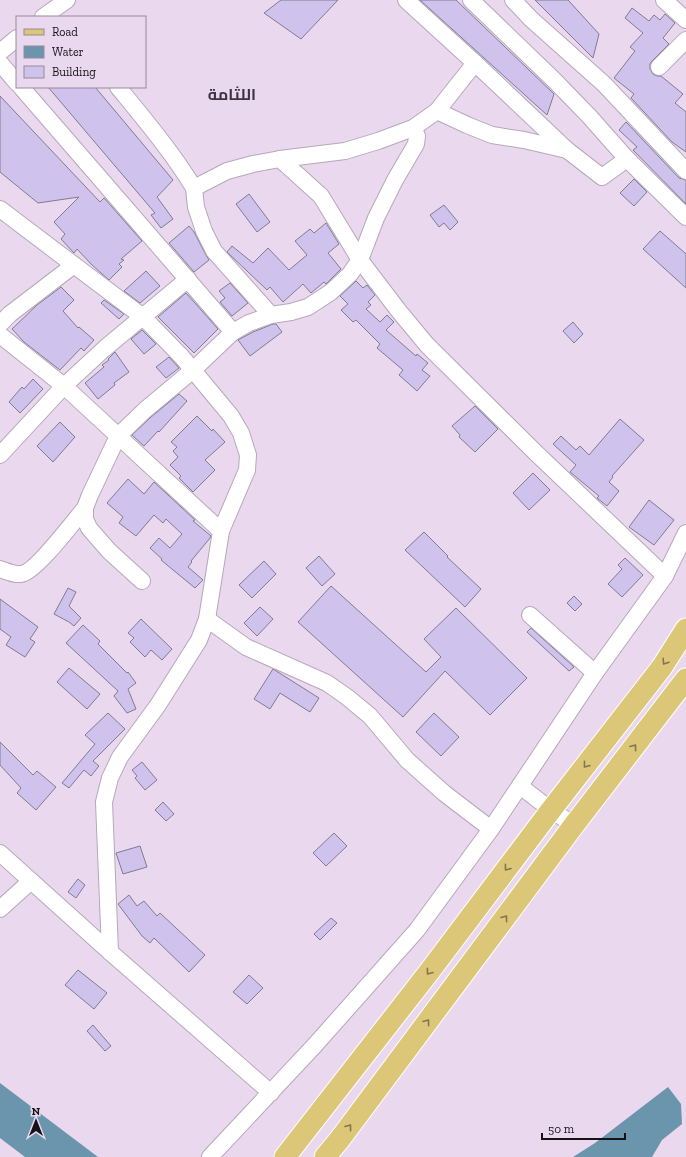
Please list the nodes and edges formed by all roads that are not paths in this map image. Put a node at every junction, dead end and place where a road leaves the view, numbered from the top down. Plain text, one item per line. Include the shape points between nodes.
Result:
1 (67, 0) edge
2 (406, 0) edge
3 (471, 0) edge
4 (513, 0) edge
5 (664, 0) edge
6 (51, 14) edge
7 (686, 20) edge
8 (16, 39) edge
9 (686, 40) edge
10 (0, 52) edge
11 (0, 63) edge
12 (475, 63) junction
13 (659, 67) dead end
14 (16, 81) edge
15 (22, 88) edge
16 (119, 88) edge
17 (437, 111) junction
18 (413, 128) junction
19 (567, 150) junction
20 (280, 159) junction
21 (627, 159) junction
22 (686, 171) edge
23 (194, 188) junction
24 (0, 209) edge
25 (686, 217) edge
26 (360, 260) junction
27 (74, 265) junction
28 (188, 279) junction
29 (271, 315) junction
30 (143, 316) junction
31 (0, 324) edge
32 (233, 332) junction
33 (0, 335) edge
34 (193, 370) junction
35 (64, 386) junction
36 (118, 436) junction
37 (0, 455) edge
38 (85, 508) junction
39 (221, 531) junction
40 (686, 534) edge
41 (0, 568) edge
42 (665, 576) junction
43 (142, 581) dead end
44 (530, 615) dead end
45 (207, 620) junction
46 (686, 629) edge
47 (595, 673) junction
48 (686, 679) edge
49 (520, 786) junction
50 (551, 810) junction
51 (574, 825) junction
52 (491, 829) junction
53 (0, 853) edge
54 (31, 881) junction
55 (0, 909) edge
56 (110, 952) junction
57 (271, 1093) junction
58 (210, 1157) edge
59 (285, 1157) edge
60 (325, 1157) edge

1 - 6 street
2 - 12 street
3 - 21 street via 554,80
4 - 22 street via 604,84
5 - 7 street
8 - 10 street
9 - 13 street
11 - 14 street
12 - 17 street
12 - 19 street
15 - 28 street
16 - 23 street via 177,160
17 - 18 street
17 - 19 street via 492,135
18 - 20 street via 345,151
18 - 26 street via 417,136 416,144 379,211
19 - 21 street via 602,177
20 - 23 street via 227,171
20 - 26 street via 321,196
21 - 25 street
23 - 29 street via 196,207 214,251
24 - 27 street
26 - 29 street via 336,287 308,307
26 - 42 street via 427,345
27 - 30 street
27 - 31 street
28 - 30 street
28 - 32 street
29 - 32 street
30 - 34 street
30 - 35 street
32 - 34 street
33 - 35 street
34 - 36 street
34 - 39 street via 231,416 241,433 248,455 247,470
35 - 36 street
35 - 37 street
36 - 38 street
36 - 39 street
38 - 41 street via 29,571 13,574
38 - 43 street via 85,519 89,528 109,551
39 - 45 street
40 - 42 street
42 - 47 street
44 - 47 street
45 - 52 street via 246,647 327,682 348,697 370,716 407,760 444,793
45 - 56 street via 191,655 120,757 110,778 104,802
46 -> 50 main road via 662,667
47 - 49 street
51 -> 48 main road
49 - 50 street
49 - 52 street
50 - 51 street
50 -> 59 main road
60 -> 51 main road
52 - 57 street via 416,930 362,994
53 - 54 street
54 - 55 street
54 - 56 street
56 - 57 street
57 - 58 street

